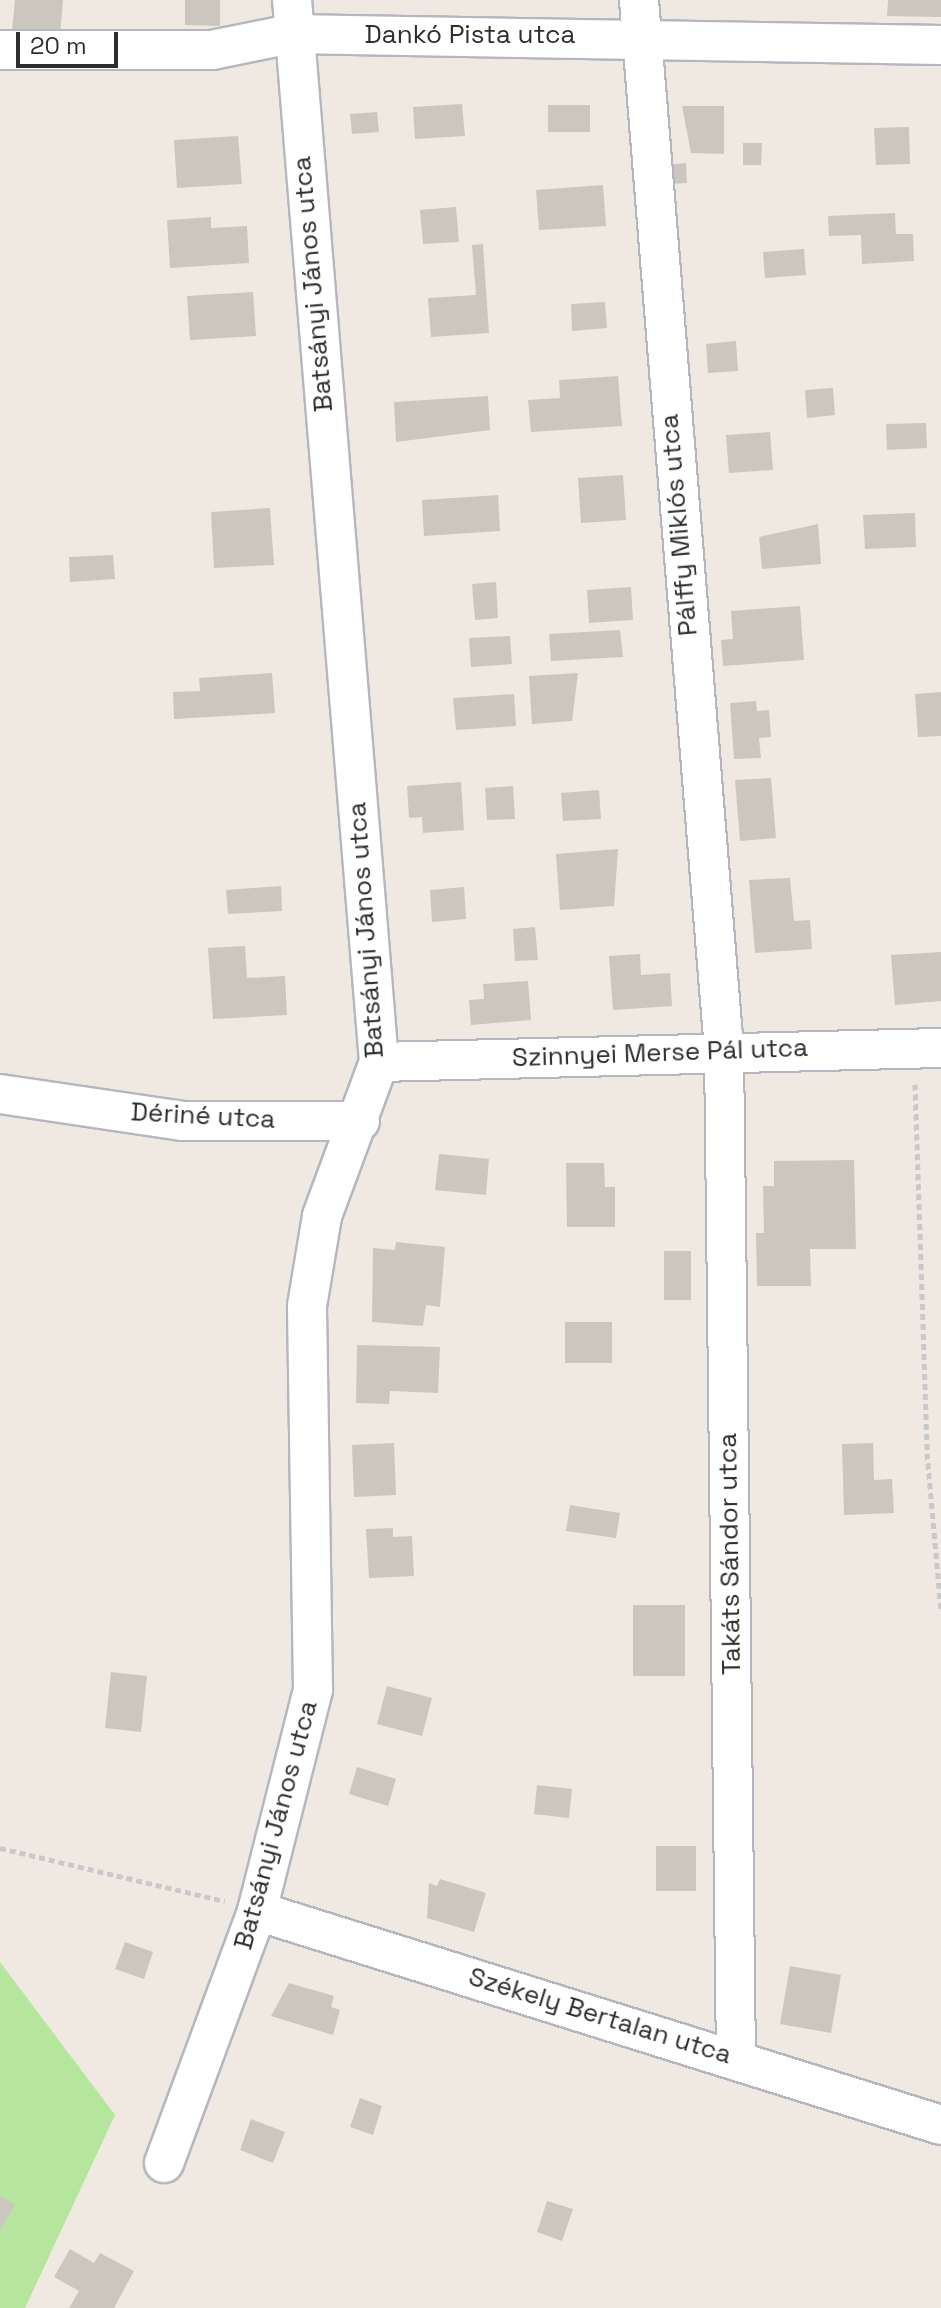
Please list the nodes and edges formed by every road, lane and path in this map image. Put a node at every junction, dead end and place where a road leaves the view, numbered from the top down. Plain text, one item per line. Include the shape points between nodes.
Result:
1 (292, 17) edge
2 (639, 18) edge
3 (941, 45) edge
4 (0, 50) edge
5 (927, 1048) edge
6 (724, 1050) junction
7 (379, 1062) junction
8 (0, 1094) edge
9 (360, 1121) junction
10 (941, 1610) edge
11 (0, 1848) edge
12 (257, 1911) junction
13 (736, 2058) junction
14 (941, 2125) edge
15 (164, 2163) dead end

1 - 2 street, Dankó Pista utca
1 - 4 street, Dankó Pista utca via 212,50
1 - 7 street, Batsányi János utca
2 - 3 street, Dankó Pista utca
2 - 6 street, Pálffy Miklós utca
5 - 6 street, Szinnyei Merse Pál utca
5 - 10 path via 927,1453
6 - 7 street, Szinnyei Merse Pál utca
6 - 13 street, Takáts Sándor utca
7 - 9 street, Batsányi János utca
8 - 9 street, Dériné utca via 182,1121
9 - 12 street, Batsányi János utca via 322,1216 307,1306 313,1690
11 - 12 path
12 - 13 street, Székely Bertalan utca
12 - 15 street, Batsányi János utca
13 - 14 street, Székely Bertalan utca

